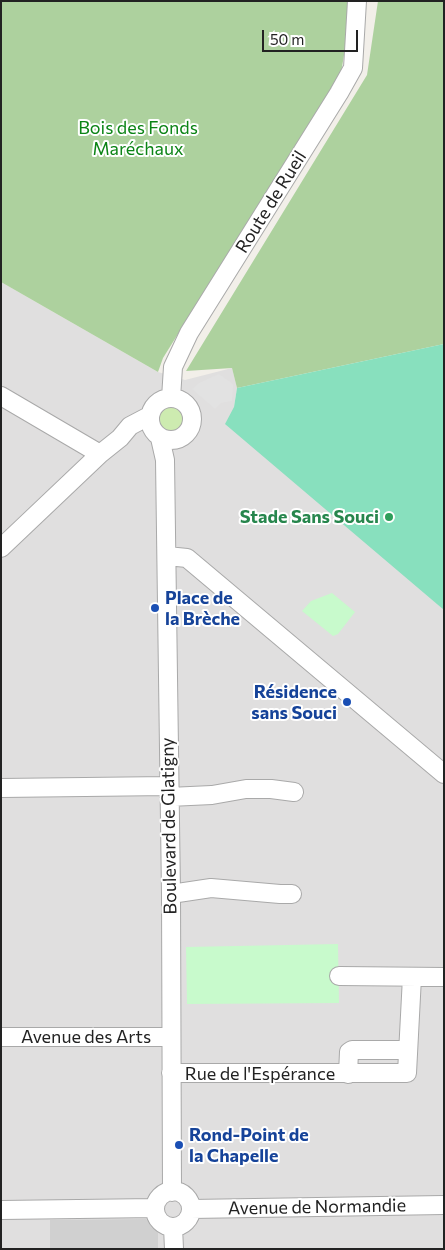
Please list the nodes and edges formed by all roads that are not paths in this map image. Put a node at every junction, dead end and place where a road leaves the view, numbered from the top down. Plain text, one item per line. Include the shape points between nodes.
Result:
1 (357, 1) edge
2 (1, 396) edge
3 (171, 398) junction
4 (160, 431) junction
5 (100, 454) junction
6 (1, 548) edge
7 (167, 556) junction
8 (444, 774) edge
9 (1, 788) edge
10 (169, 792) junction
11 (294, 792) dead end
12 (171, 894) junction
13 (292, 894) dead end
14 (339, 976) dead end
15 (412, 977) junction
16 (444, 977) edge
17 (1, 1037) edge
18 (171, 1037) junction
19 (408, 1050) junction
20 (171, 1073) junction
21 (348, 1074) junction
22 (172, 1192) junction
23 (444, 1205) edge
24 (155, 1208) junction
25 (191, 1208) junction
26 (1, 1210) edge
27 (173, 1227) junction
28 (174, 1249) edge

1 - 3 street, Route de Rueil via 353,68 189,333 173,367
2 - 5 street
3 - 4 street via 163,399 152,409
3 - 4 street via 185,403 192,416 192,424 183,436
4 - 5 street via 125,432
4 - 7 street, Boulevard de Glatigny via 166,460
5 - 6 street
7 - 8 street via 187,558
7 - 10 street, Boulevard de Glatigny
9 - 10 street
10 - 11 street via 212,795 246,789
10 - 12 street, Boulevard de Glatigny
12 - 13 street via 211,888
12 - 18 street, Boulevard de Glatigny
14 - 15 street
15 - 16 street
15 - 19 street, Rue de l'Espérance
17 - 18 street, Avenue des Arts
18 - 20 street, Boulevard de Glatigny
19 - 21 street, Rue de l'Espérance via 352,1050 349,1052
19 - 21 street, Rue de l'Espérance via 407,1073
20 - 21 street, Rue de l'Espérance
20 - 22 street, Boulevard de Glatigny
22 - 24 street via 159,1199
22 - 25 street via 187,1198
23 - 25 street, Avenue de Normandie
24 - 26 street
24 - 27 street via 162,1224
25 - 27 street via 184,1224
27 - 28 street

